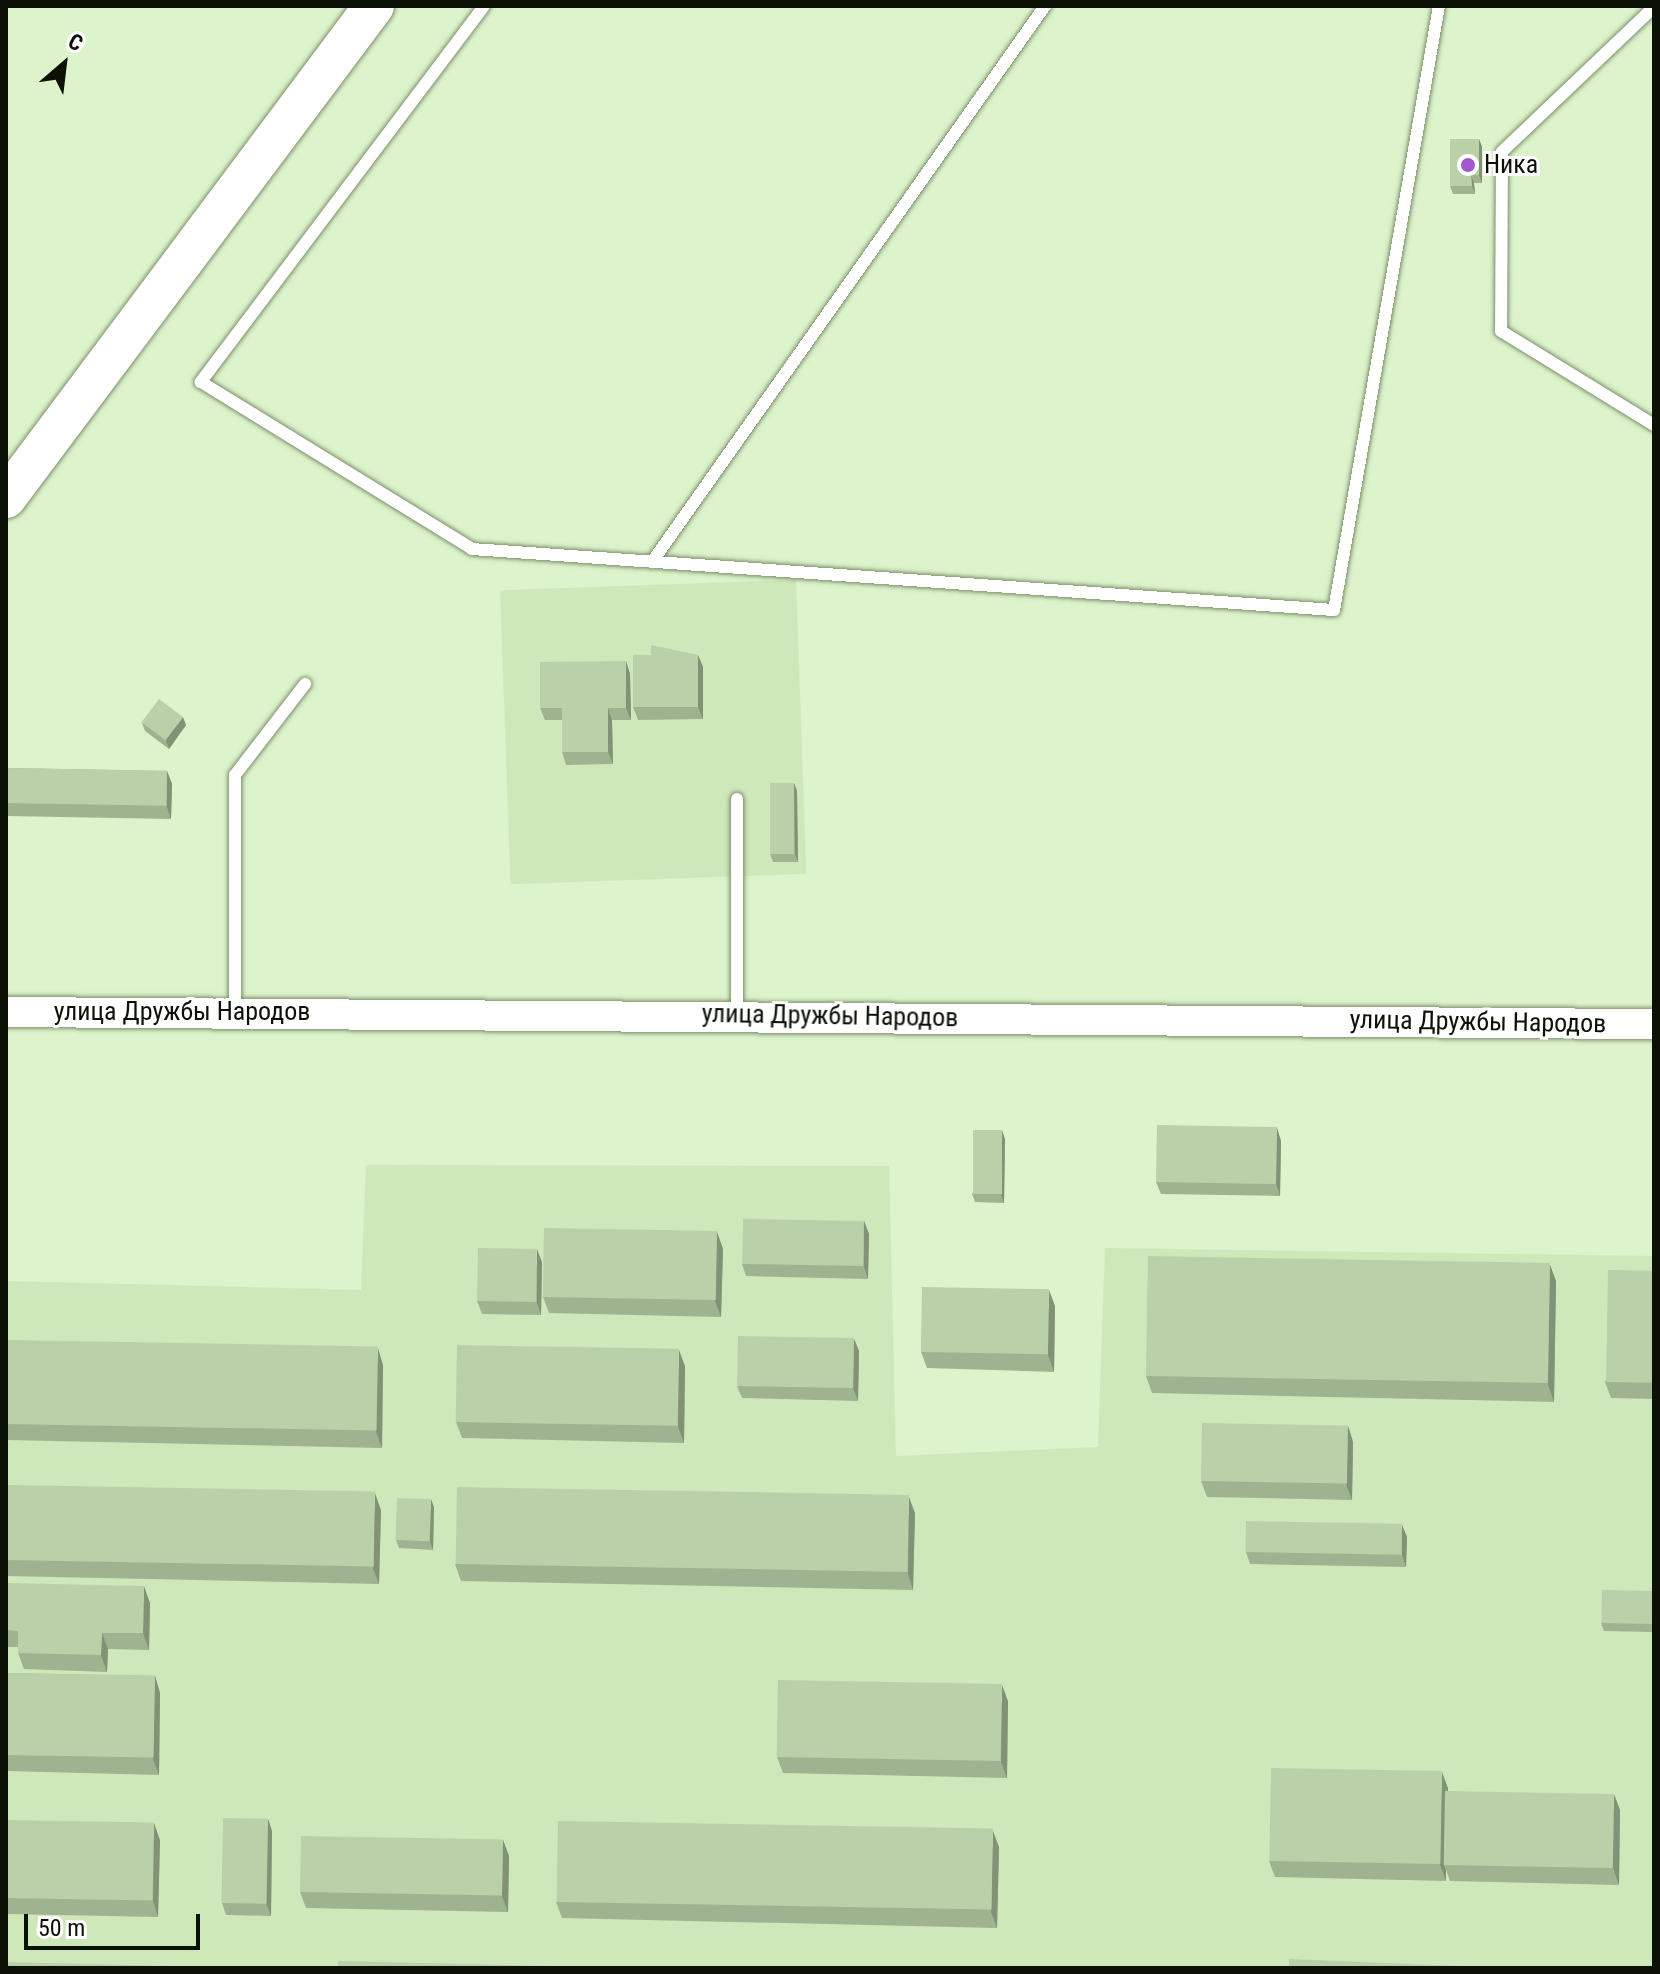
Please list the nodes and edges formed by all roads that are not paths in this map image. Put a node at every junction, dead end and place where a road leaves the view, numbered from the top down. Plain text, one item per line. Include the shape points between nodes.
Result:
1 (374, 6) edge
2 (484, 6) edge
3 (1045, 6) edge
4 (1439, 6) edge
5 (1654, 7) edge
6 (354, 24) edge
7 (1654, 425) edge
8 (6, 498) edge
9 (652, 562) junction
10 (305, 684) dead end
11 (737, 799) dead end
12 (235, 1011) junction
13 (6, 1012) edge
14 (737, 1015) junction
15 (1654, 1024) edge

1 - 6 main road
2 - 9 lane via 201,382 472,549
3 - 9 lane
4 - 9 lane via 1334,610
5 - 7 lane via 1502,152 1501,331
6 - 8 main road
10 - 12 lane via 235,775
11 - 14 lane
12 - 13 street, улица Дружбы Народов
12 - 14 street, улица Дружбы Народов
14 - 15 street, улица Дружбы Народов

